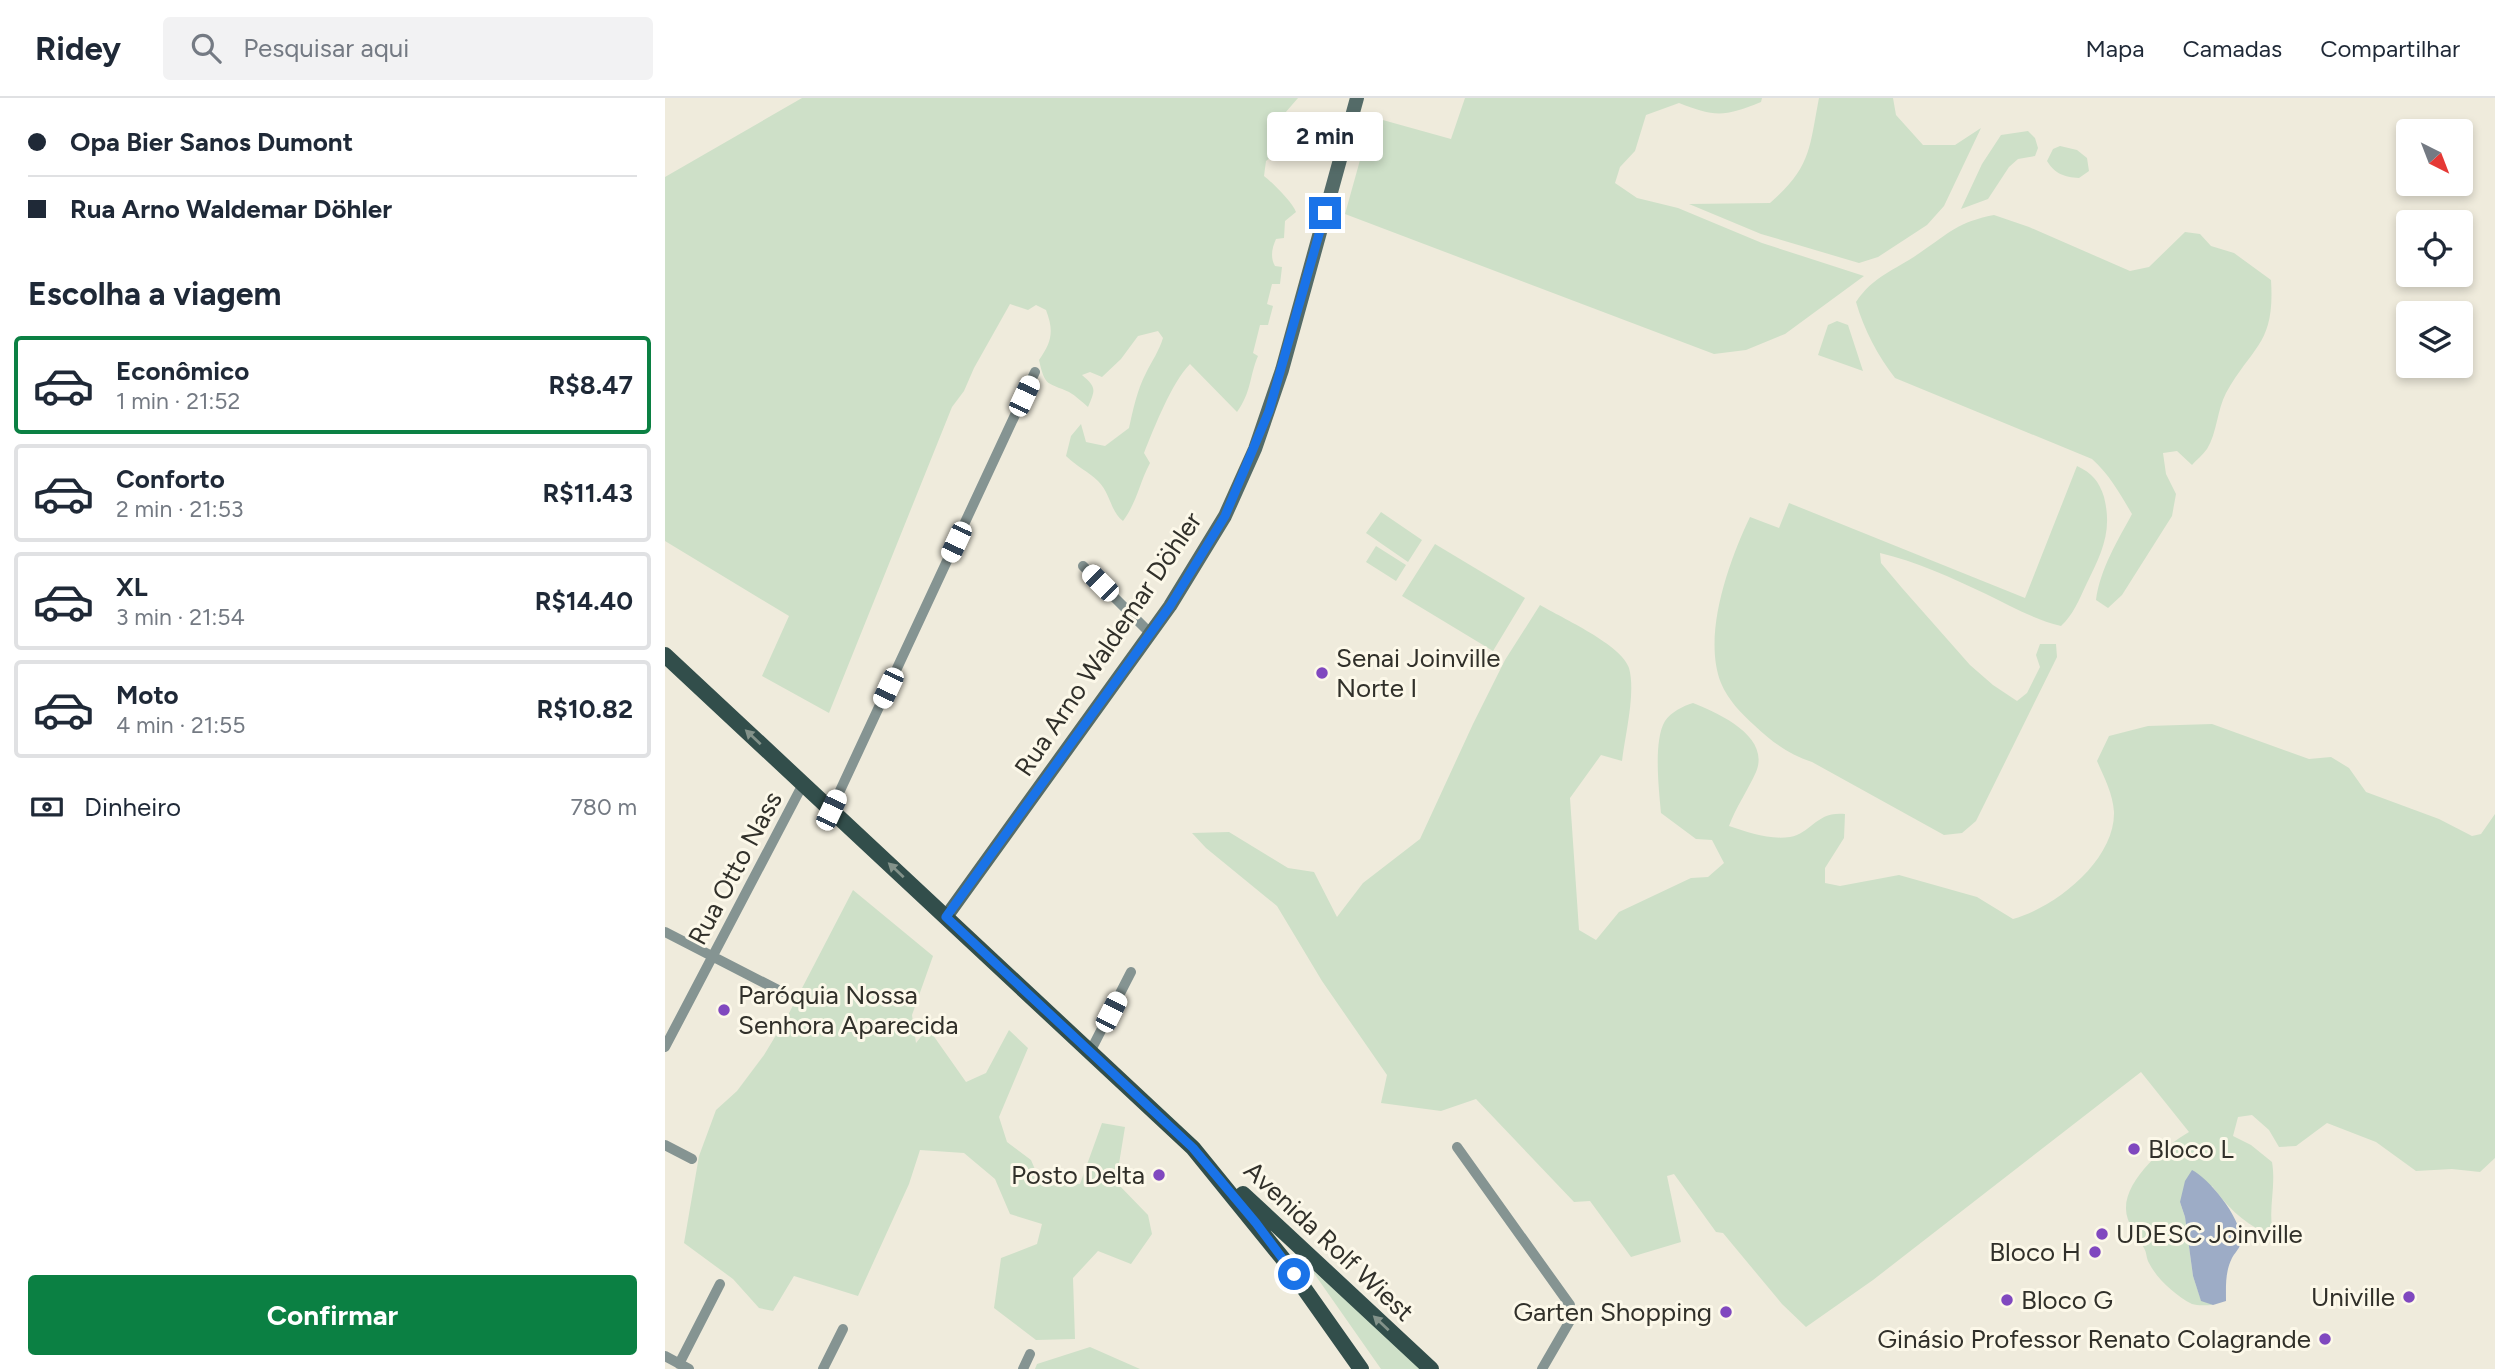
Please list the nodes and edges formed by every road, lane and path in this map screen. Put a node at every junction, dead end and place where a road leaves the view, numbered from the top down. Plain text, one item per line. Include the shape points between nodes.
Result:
1 (1357, 98) edge
2 (1035, 372) dead end
3 (1083, 566) dead end
4 (1150, 633) junction
5 (665, 655) edge
6 (803, 784) junction
7 (831, 810) junction
8 (946, 917) junction
9 (665, 932) edge
10 (713, 956) junction
11 (1131, 972) dead end
12 (782, 992) dead end
13 (665, 1047) edge
14 (1090, 1052) junction
15 (665, 1145) edge
16 (1457, 1147) dead end
17 (1193, 1148) junction
18 (692, 1159) dead end
19 (720, 1284) dead end
20 (843, 1329) dead end
21 (1030, 1354) dead end
22 (665, 1356) edge
23 (679, 1364) junction
24 (689, 1369) edge
25 (823, 1369) edge
26 (1023, 1369) edge
27 (1361, 1369) edge
28 (1431, 1369) edge
29 (1542, 1369) edge

1 - 4 main road, Rua Arno Waldemar Döhler via 1282,370 1255,449 1215,536
2 - 7 street
3 - 4 street
4 - 8 main road, Rua Arno Waldemar Döhler
6 -> 5 main road
6 - 7 main road
6 - 10 street, Rua Otto Nass
8 -> 7 main road
8 - 14 main road
9 - 10 street
10 - 12 street
10 - 13 street, Rua Otto Nass
11 - 14 street
14 - 17 main road
15 - 18 street
16 - 29 street via 1570,1305 1570,1319
17 - 27 main road via 1284,1260
28 -> 17 main road, Avenida Rolf Wiest
19 - 23 street
20 - 25 street
21 - 26 street
22 - 23 street
23 - 24 street

